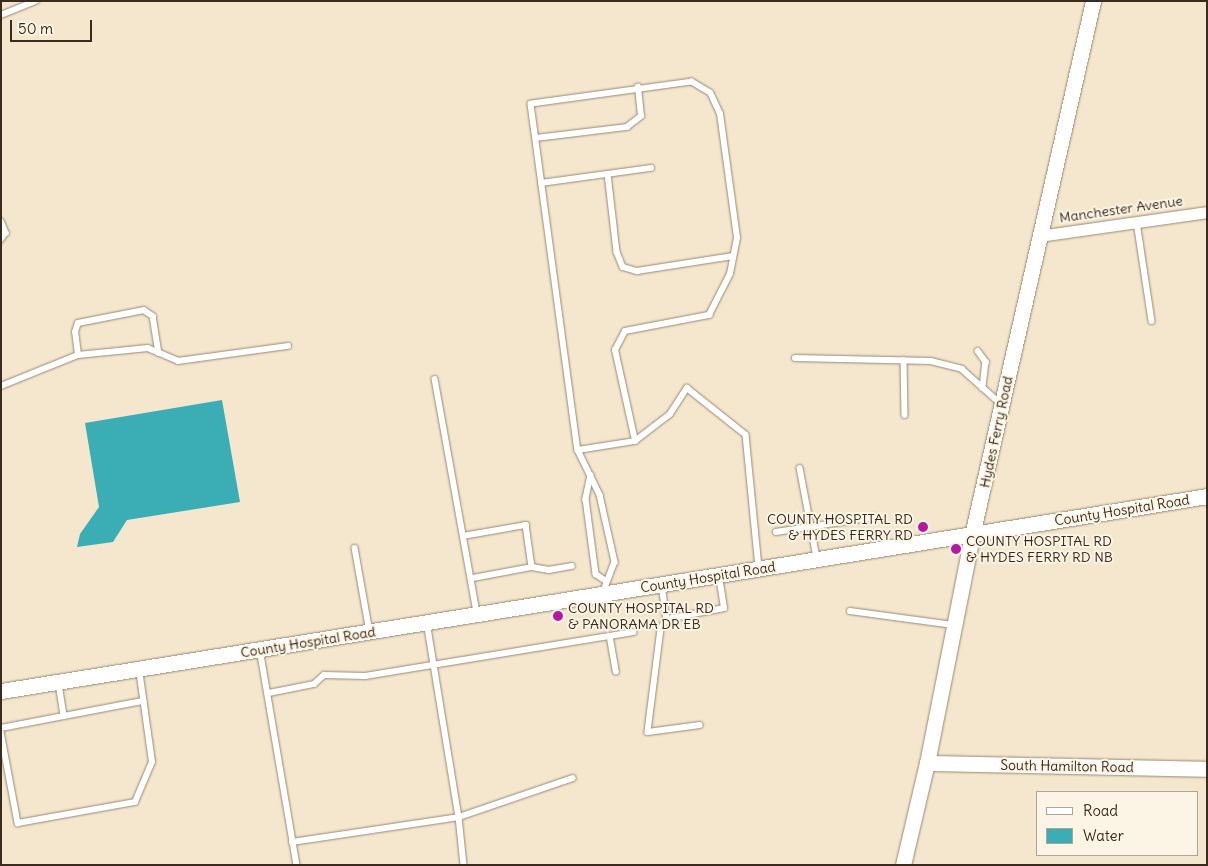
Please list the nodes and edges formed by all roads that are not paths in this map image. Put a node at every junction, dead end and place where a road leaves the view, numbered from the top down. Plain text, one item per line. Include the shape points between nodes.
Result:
1 (36, 1) edge
2 (1093, 1) edge
3 (1, 15) edge
4 (638, 87) junction
5 (536, 138) junction
6 (651, 168) dead end
7 (608, 174) junction
8 (541, 183) junction
9 (1207, 212) edge
10 (1, 221) edge
11 (1137, 222) junction
12 (1039, 236) junction
13 (1, 240) edge
14 (733, 256) junction
15 (1152, 321) dead end
16 (288, 346) dead end
17 (978, 351) dead end
18 (159, 353) junction
19 (78, 355) junction
20 (794, 358) dead end
21 (904, 360) junction
22 (435, 379) dead end
23 (1, 386) edge
24 (983, 388) junction
25 (1001, 405) junction
26 (905, 416) dead end
27 (635, 440) junction
28 (578, 450) junction
29 (800, 468) dead end
30 (591, 475) junction
31 (1207, 496) edge
32 (874, 517) dead end
33 (811, 526) junction
34 (776, 532) dead end
35 (972, 535) junction
36 (463, 536) junction
37 (355, 548) dead end
38 (817, 560) junction
39 (572, 566) dead end
40 (532, 567) junction
41 (759, 569) junction
42 (719, 576) junction
43 (473, 578) junction
44 (662, 585) junction
45 (604, 588) junction
46 (850, 611) dead end
47 (477, 614) junction
48 (667, 618) junction
49 (427, 622) junction
50 (953, 626) junction
51 (370, 632) junction
52 (633, 632) dead end
53 (610, 636) junction
54 (260, 649) junction
55 (435, 665) junction
56 (139, 669) junction
57 (616, 671) dead end
58 (59, 682) junction
59 (1, 691) edge
60 (268, 693) junction
61 (143, 701) junction
62 (64, 716) junction
63 (700, 726) dead end
64 (1, 730) edge
65 (927, 764) junction
66 (1207, 769) edge
67 (573, 778) dead end
68 (459, 816) junction
69 (292, 842) junction
70 (297, 865) edge
71 (464, 865) edge
72 (903, 865) edge

1 - 3 lane
2 - 12 main road, Hydes Ferry Road
4 - 5 lane via 641,116 627,127
4 - 5 lane via 531,104
4 - 14 lane via 692,82 710,93 720,114 737,238
5 - 8 lane
6 - 7 lane
7 - 8 lane
7 - 14 lane via 617,252 623,267 637,271
8 - 28 lane
9 - 11 street, Manchester Avenue
10 - 13 lane via 6,233
11 - 12 street, Manchester Avenue
11 - 15 lane
12 - 25 main road, Hydes Ferry Road
14 - 27 lane via 730,274 709,315 625,331 618,343 615,350
16 - 18 lane via 178,361
17 - 24 lane via 986,362
18 - 19 lane via 148,348
18 - 19 lane via 153,316 144,310 78,323 75,332
19 - 23 lane
20 - 21 lane
21 - 24 lane via 931,361 957,367
21 - 26 lane
22 - 36 lane
24 - 25 lane
25 - 35 main road, Hydes Ferry Road
27 - 28 lane
27 - 41 lane via 670,414 687,388 746,435
28 - 30 lane
29 - 33 lane
30 - 45 lane via 586,499 596,574
30 - 45 lane via 600,494 615,562
31 - 35 main road, County Hospital Road
32 - 33 lane
33 - 34 lane
33 - 38 lane
35 - 38 main road, County Hospital Road
35 - 50 main road, Hydes Ferry Road
36 - 40 lane via 526,525
36 - 43 lane
37 - 51 lane
38 - 41 main road, County Hospital Road
39 - 40 lane via 549,570
40 - 43 lane
41 - 42 main road, County Hospital Road
42 - 44 main road, County Hospital Road
42 - 48 lane via 724,608
43 - 47 lane
44 - 45 main road, County Hospital Road
44 - 48 lane
45 - 47 main road, County Hospital Road
46 - 50 lane
47 - 49 main road, County Hospital Road
48 - 63 lane via 661,629 648,732
49 - 51 main road, County Hospital Road
49 - 55 lane
50 - 65 main road, Hydes Ferry Road
51 - 54 main road, County Hospital Road
52 - 53 lane
53 - 55 lane
53 - 57 lane
54 - 56 main road, County Hospital Road
54 - 60 lane
55 - 60 lane via 365,676 324,675 314,684
55 - 68 lane
56 - 58 main road, County Hospital Road
56 - 61 lane
58 - 59 main road, County Hospital Road
58 - 62 lane
60 - 69 lane
61 - 62 lane
61 - 64 lane via 152,762 135,802 18,823
62 - 64 lane
65 - 66 main road, South Hamilton Road
65 - 72 main road, Hydes Ferry Road
67 - 68 lane
68 - 69 lane
68 - 71 lane
69 - 70 lane

